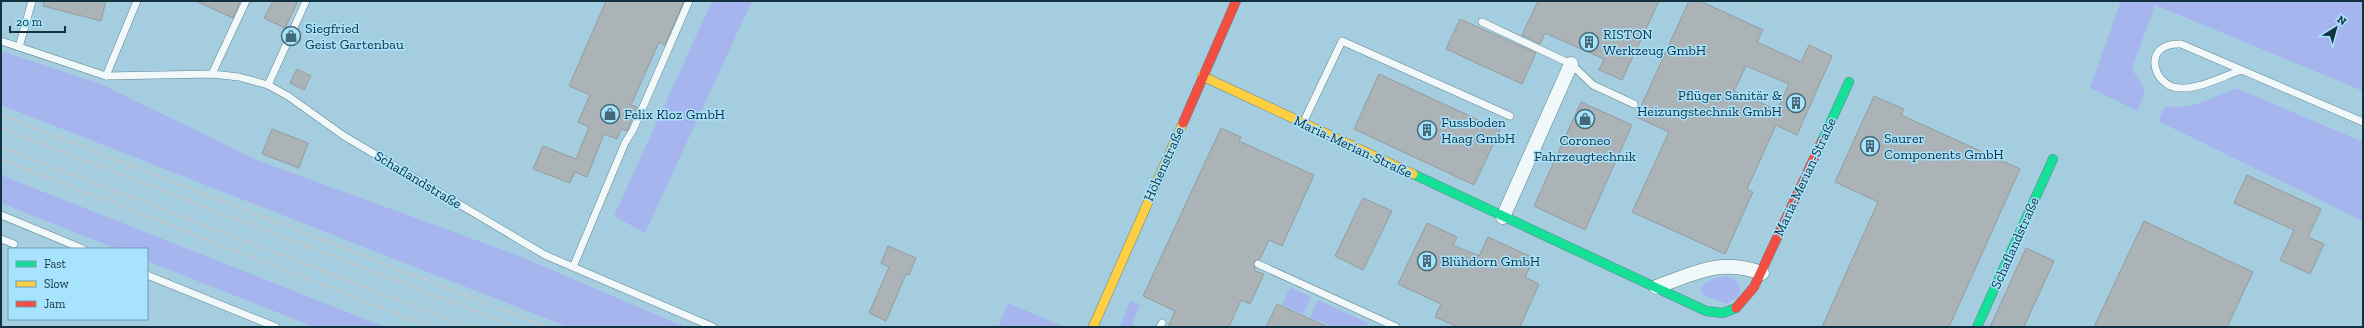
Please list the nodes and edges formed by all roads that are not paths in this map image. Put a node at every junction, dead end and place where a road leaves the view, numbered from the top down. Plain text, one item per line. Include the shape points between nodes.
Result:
1 (32, 1) edge
2 (137, 1) edge
3 (246, 1) edge
4 (306, 1) edge
5 (689, 1) edge
6 (1236, 1) edge
7 (1482, 22) dead end
8 (1, 41) edge
9 (19, 47) junction
10 (1571, 64) junction
11 (2242, 70) junction
12 (212, 74) junction
13 (106, 76) junction
14 (1202, 76) junction
15 (1849, 82) dead end
16 (268, 85) junction
17 (1634, 104) dead end
18 (1510, 116) dead end
19 (2363, 122) edge
20 (1303, 124) junction
21 (2053, 159) road end
22 (1, 215) edge
23 (1503, 217) junction
24 (1, 239) edge
25 (14, 244) dead end
26 (81, 248) edge
27 (1258, 264) dead end
28 (573, 267) junction
29 (1762, 273) junction
30 (148, 275) edge
31 (1656, 287) junction
32 (1095, 325) edge
33 (276, 327) edge
34 (714, 327) edge
35 (1396, 327) edge
36 (1978, 327) edge

1 - 9 lane
2 - 13 lane
3 - 12 lane
4 - 16 lane
5 - 28 lane
6 - 14 street, Höhenstraße
7 - 10 lane
8 - 9 lane, Schaflandstraße
9 - 13 lane, Schaflandstraße
10 - 17 lane via 1593,85
10 - 23 street
11 - 11 lane via 2181,44 2171,43 2163,46 2154,59 2160,76 2168,84 2178,88 2200,84
11 - 19 lane
12 - 13 lane, Schaflandstraße
12 - 16 lane, Schaflandstraße via 239,77
14 - 20 street, Maria-Merian-Straße
14 - 32 street, Höhenstraße
15 - 29 street, Maria-Merian-Straße
16 - 28 lane, Schaflandstraße via 288,96 344,136 419,181 545,254
18 - 20 lane via 1342,41
20 - 23 street, Maria-Merian-Straße
21 - 36 street, Schaflandstraße
22 - 26 lane
23 - 31 street, Maria-Merian-Straße
24 - 25 lane
27 - 35 lane
28 - 34 lane, Schaflandstraße
29 - 31 street via 1746,268 1720,266
29 - 31 street, Maria-Merian-Straße via 1744,303 1723,315 1706,311
30 - 33 lane

